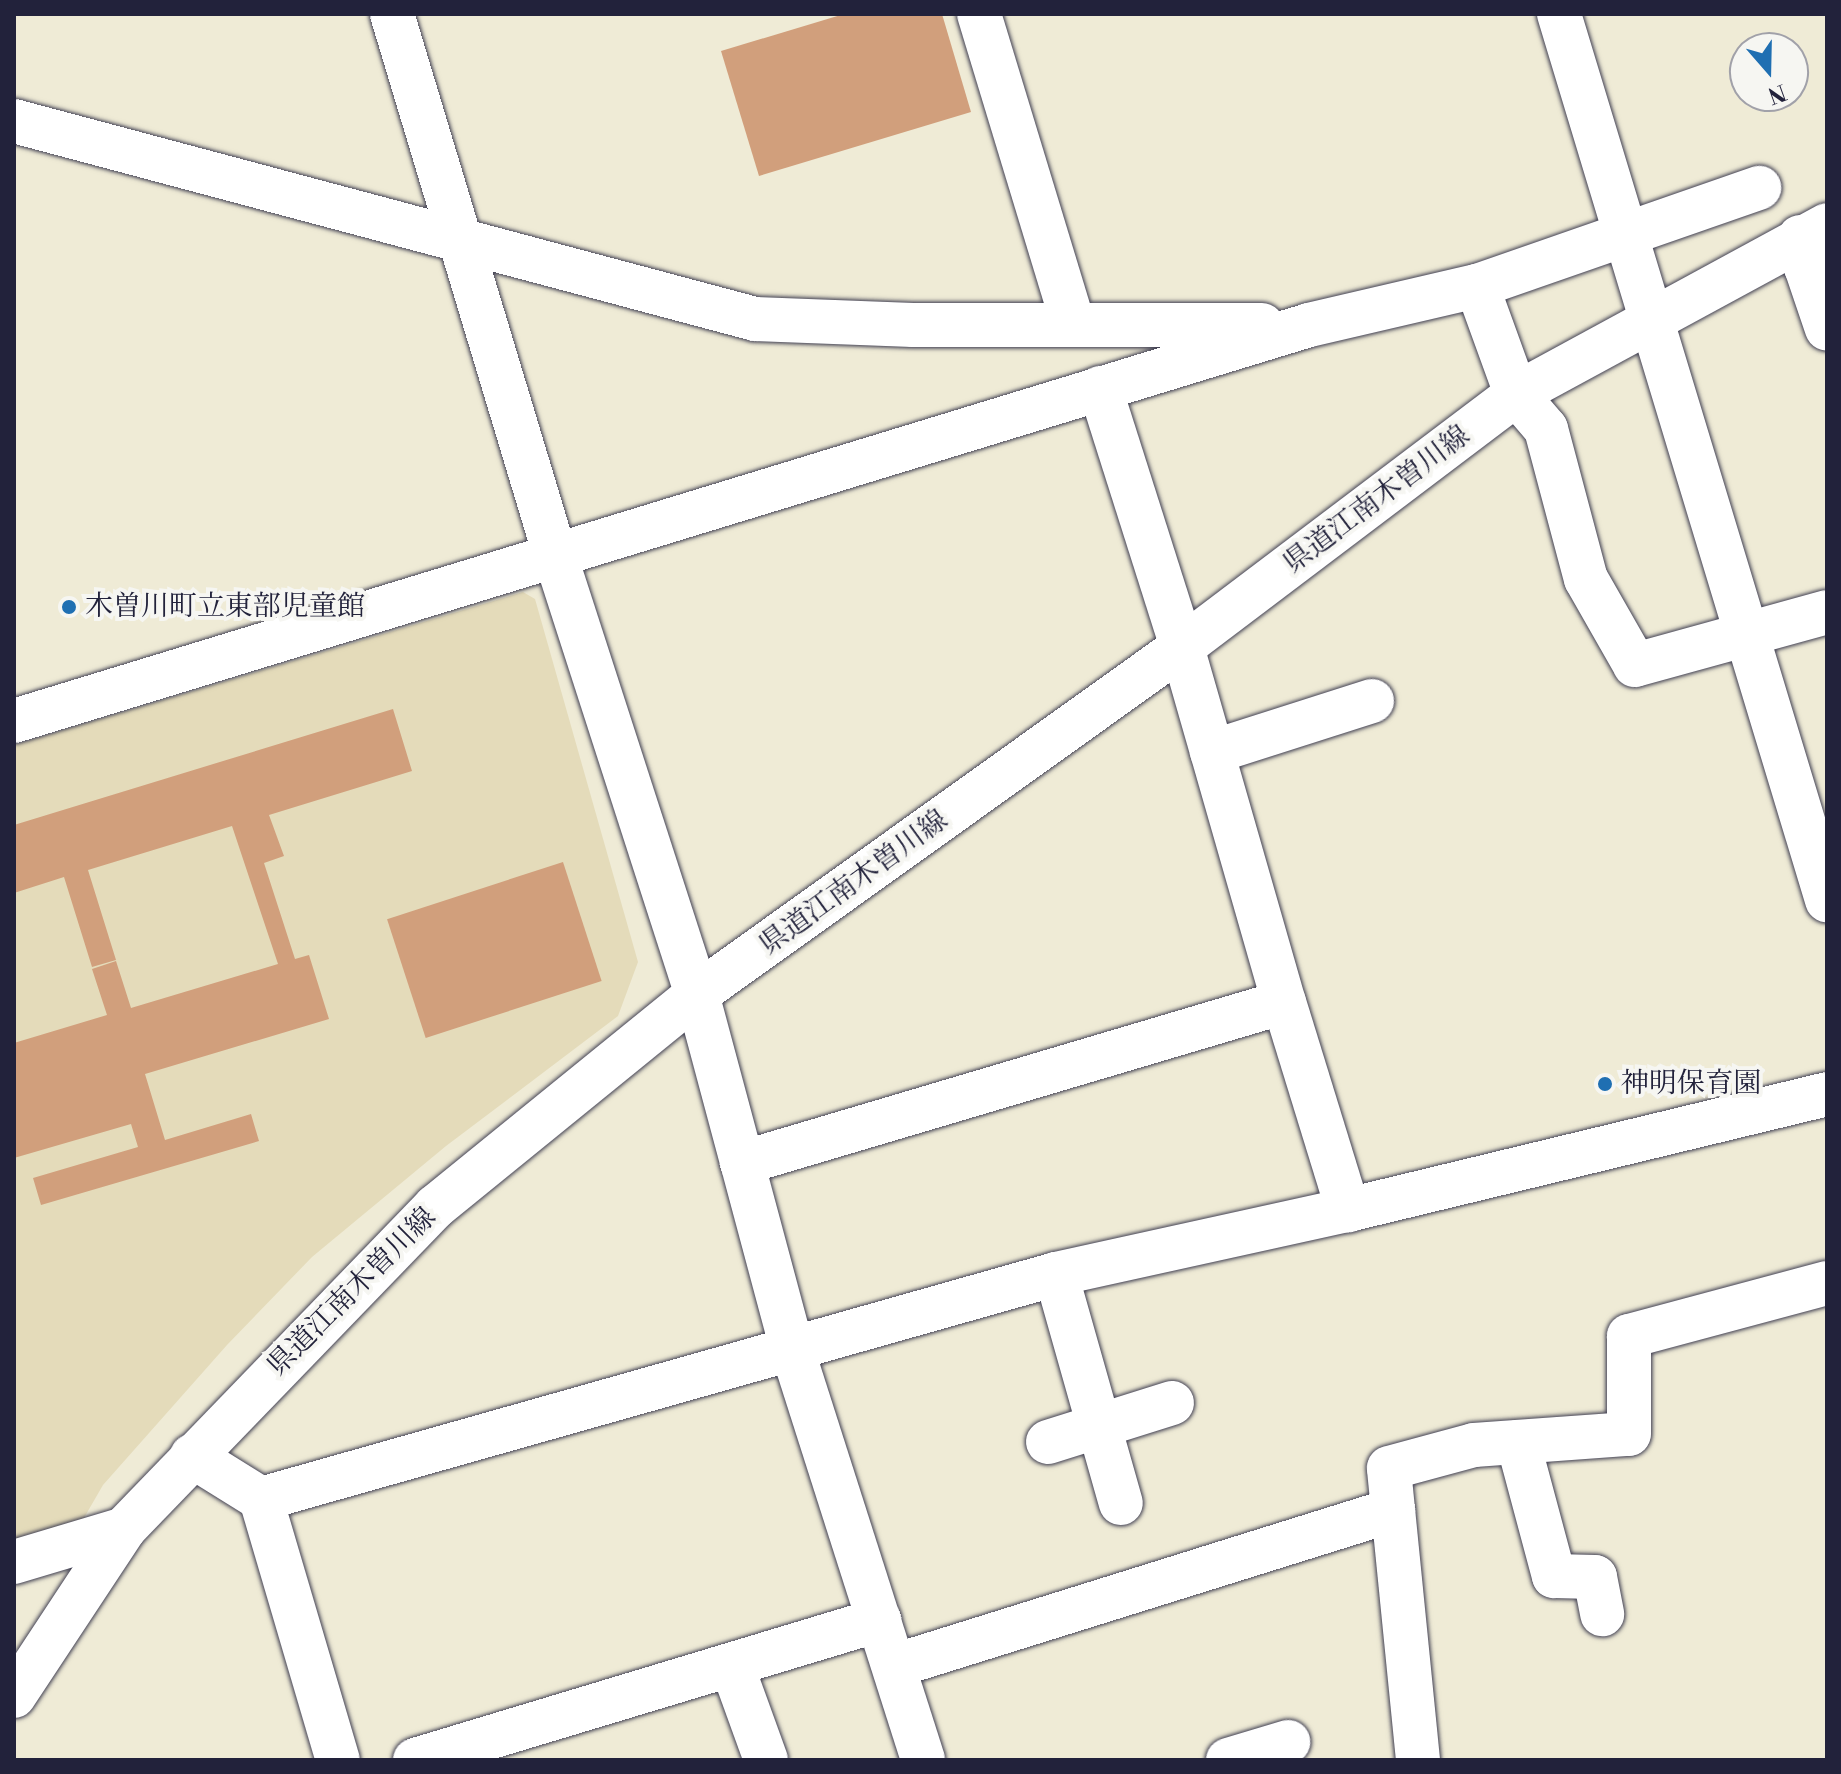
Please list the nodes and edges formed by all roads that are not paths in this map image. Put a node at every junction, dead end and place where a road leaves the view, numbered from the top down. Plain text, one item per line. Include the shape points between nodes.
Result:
1 (392, 14) edge
2 (979, 14) edge
3 (1559, 14) edge
4 (14, 121) edge
5 (1759, 188) dead end
6 (1628, 233) junction
7 (1818, 237) edge
8 (460, 238) junction
9 (1477, 286) junction
10 (1653, 318) junction
11 (1073, 324) junction
12 (1309, 325) junction
13 (1827, 329) edge
14 (1100, 388) junction
15 (1516, 394) junction
16 (555, 555) junction
17 (1827, 612) edge
18 (1745, 636) junction
19 (1182, 647) junction
20 (1372, 701) dead end
21 (17, 709) edge
22 (1212, 752) junction
23 (1827, 900) edge
24 (697, 994) junction
25 (1284, 1002) junction
26 (1827, 1094) edge
27 (742, 1163) junction
28 (1348, 1210) junction
29 (1056, 1274) junction
30 (1827, 1283) edge
31 (792, 1349) junction
32 (1172, 1403) dead end
33 (1099, 1424) junction
34 (1048, 1442) dead end
35 (1518, 1442) junction
36 (192, 1456) junction
37 (261, 1499) junction
38 (1121, 1503) dead end
39 (1393, 1510) junction
40 (124, 1529) junction
41 (14, 1562) edge
42 (1602, 1614) dead end
43 (879, 1620) junction
44 (732, 1666) junction
45 (894, 1666) junction
46 (14, 1696) edge
47 (1288, 1742) dead end
48 (338, 1760) edge
49 (415, 1760) edge
50 (766, 1760) edge
51 (923, 1760) edge
52 (1228, 1760) edge
53 (1418, 1760) edge

1 - 8 street
2 - 11 street
3 - 6 street
4 - 8 street
5 - 6 street
6 - 9 street
6 - 10 street
7 - 10 street, 県道江南木曽川線
7 - 13 street via 1806,267
8 - 11 street via 755,319
8 - 16 street
9 - 12 street
9 - 15 street
10 - 15 street, 県道江南木曽川線
10 - 18 street
11 - 12 street
12 - 14 street
14 - 16 street
14 - 19 street
15 - 18 street via 1546,429 1586,579 1635,665
15 - 19 street, 県道江南木曽川線
16 - 21 street
16 - 24 street
17 - 18 street
18 - 23 street
19 - 22 street
19 - 24 street, 県道江南木曽川線
20 - 22 street
22 - 25 street
24 - 27 street
24 - 36 street, 県道江南木曽川線 via 435,1207
25 - 27 street
25 - 28 street
26 - 28 street
27 - 31 street
28 - 29 street
29 - 31 street
29 - 33 street
30 - 35 street via 1629,1336 1629,1434
31 - 37 street
31 - 43 street
32 - 33 street
33 - 34 street
33 - 38 street
35 - 39 street via 1474,1445 1389,1468
35 - 42 street via 1554,1576 1595,1577
36 - 37 street
36 - 40 street, 県道江南木曽川線
37 - 48 street
39 - 45 street
39 - 53 street
40 - 41 street
40 - 46 street, 県道江南木曽川線
43 - 44 street
43 - 45 street
44 - 49 street
44 - 50 street
45 - 51 street
47 - 52 street

